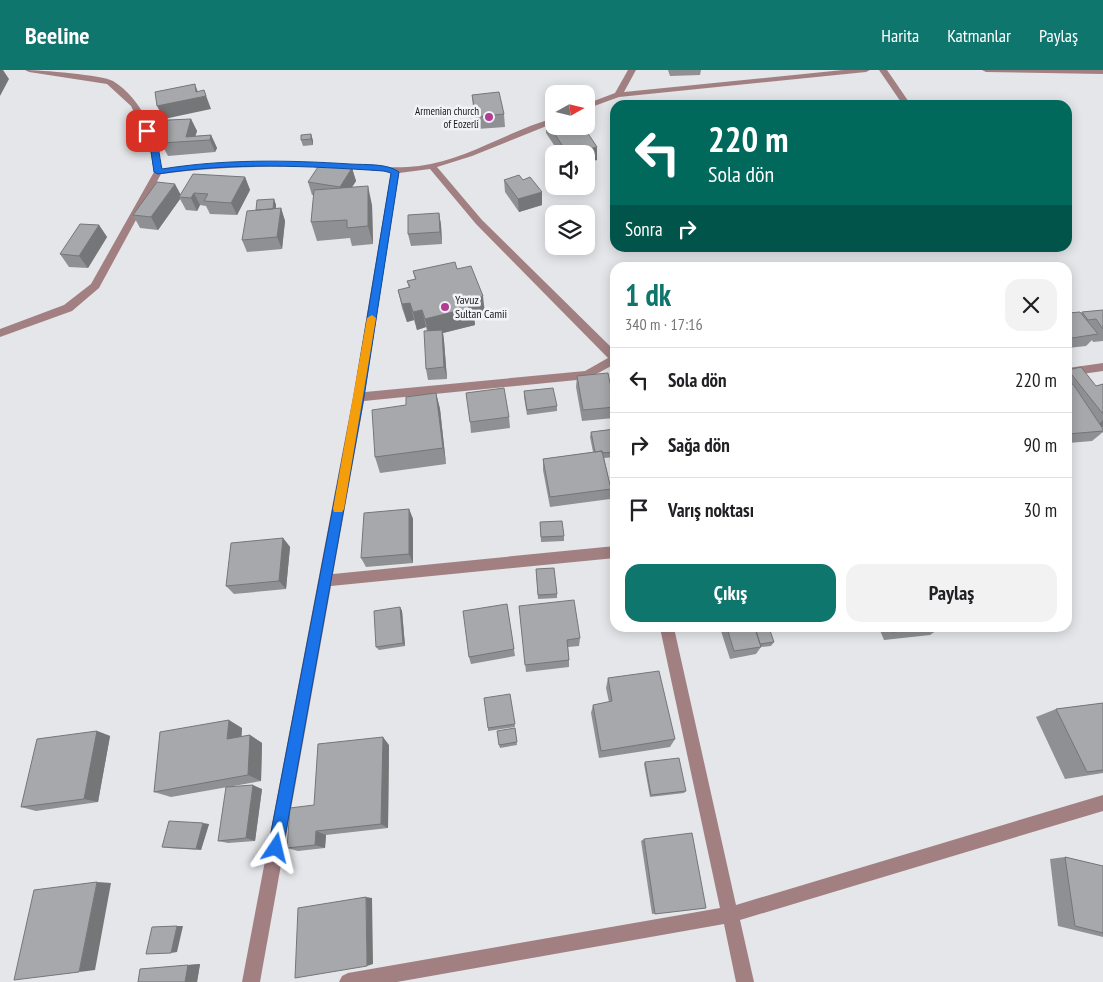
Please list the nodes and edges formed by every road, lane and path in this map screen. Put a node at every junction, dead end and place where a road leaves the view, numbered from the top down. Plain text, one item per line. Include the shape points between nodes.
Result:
1 (29, 70) edge
2 (88, 70) edge
3 (632, 70) edge
4 (866, 70) edge
5 (883, 70) edge
6 (986, 70) edge
7 (1103, 72) edge
8 (80, 78) junction
9 (618, 95) junction
10 (904, 100) edge
11 (595, 104) edge
12 (545, 124) edge
13 (432, 165) junction
14 (158, 172) junction
15 (395, 172) junction
16 (0, 333) edge
17 (610, 353) edge
18 (610, 361) edge
19 (1103, 367) edge
20 (1072, 371) edge
21 (359, 397) junction
22 (610, 552) edge
23 (325, 581) junction
24 (668, 632) edge
25 (1103, 803) edge
26 (730, 914) junction
27 (251, 982) edge
28 (348, 982) edge
29 (745, 982) edge

1 - 8 street
2 - 8 street
3 - 9 street
4 - 9 street
5 - 10 street
6 - 7 street
8 - 14 street via 109,82 135,105 154,144
9 - 11 street
12 - 13 street
13 - 15 street
13 - 17 street via 479,222
14 - 15 street via 202,165 292,163
14 - 16 street via 95,286 68,308
15 - 21 street
18 - 21 street via 587,375
19 - 20 street
21 - 23 street
22 - 23 street
23 - 27 street
24 - 26 street
25 - 26 street
26 - 28 street
26 - 29 street

